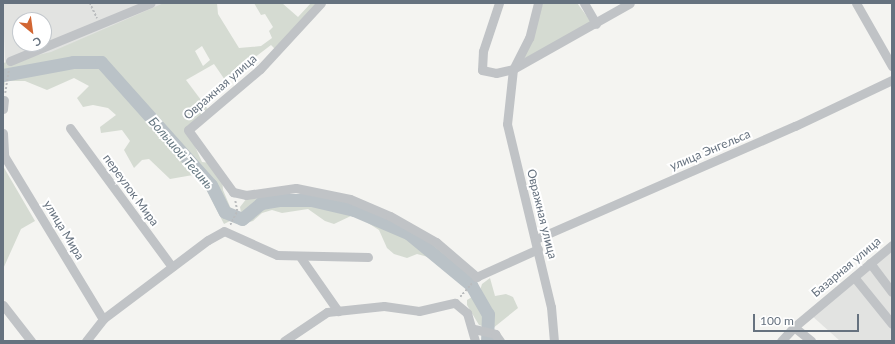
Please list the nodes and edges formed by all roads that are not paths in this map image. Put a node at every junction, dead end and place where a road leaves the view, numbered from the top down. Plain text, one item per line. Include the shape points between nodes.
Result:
1 (151, 3) edge
2 (321, 3) edge
3 (499, 3) edge
4 (538, 3) edge
5 (584, 3) edge
6 (630, 3) edge
7 (856, 3) edge
8 (596, 24) junction
9 (10, 61) road end
10 (892, 66) edge
11 (513, 69) junction
12 (892, 80) edge
13 (70, 128) dead end
14 (3, 133) edge
15 (3, 154) edge
16 (536, 239) junction
17 (892, 245) edge
18 (538, 249) junction
19 (368, 257) dead end
20 (301, 258) junction
21 (870, 263) junction
22 (172, 267) junction
23 (854, 277) junction
24 (892, 292) edge
25 (3, 305) edge
26 (338, 311) junction
27 (104, 319) junction
28 (892, 324) edge
29 (794, 326) junction
30 (474, 329) junction
31 (497, 338) edge
32 (31, 341) edge
33 (86, 341) edge
34 (284, 341) edge
35 (475, 341) edge
36 (554, 341) edge
37 (780, 341) edge
38 (811, 341) edge

1 - 9 street
2 - 18 street, Овражная улица via 260,69 188,130 233,192 246,195 296,188 350,198 390,216 436,242 475,280
3 - 11 street via 483,51 482,70 496,72
4 - 11 street, Овражная улица via 529,38
5 - 8 street
6 - 8 street
7 - 10 street
8 - 11 street
11 - 16 street, Овражная улица via 507,124
12 - 16 street, улица Энгельса via 795,126
13 - 22 street, переулок Мира
14 - 15 street
15 - 27 street, улица Мира
16 - 18 street, Овражная улица
17 - 21 street, Базарная улица
18 - 36 street, Овражная улица via 552,308
19 - 20 street
20 - 22 street via 277,255 224,231
20 - 26 street
21 - 23 street, Базарная улица
21 - 24 street
22 - 27 street
23 - 28 street
23 - 29 street, Базарная улица
25 - 32 street
26 - 30 street via 384,306 419,311 455,303 467,313
26 - 34 street via 327,312
27 - 33 street
29 - 37 street, Базарная улица
29 - 38 street
30 - 31 street
30 - 35 street

